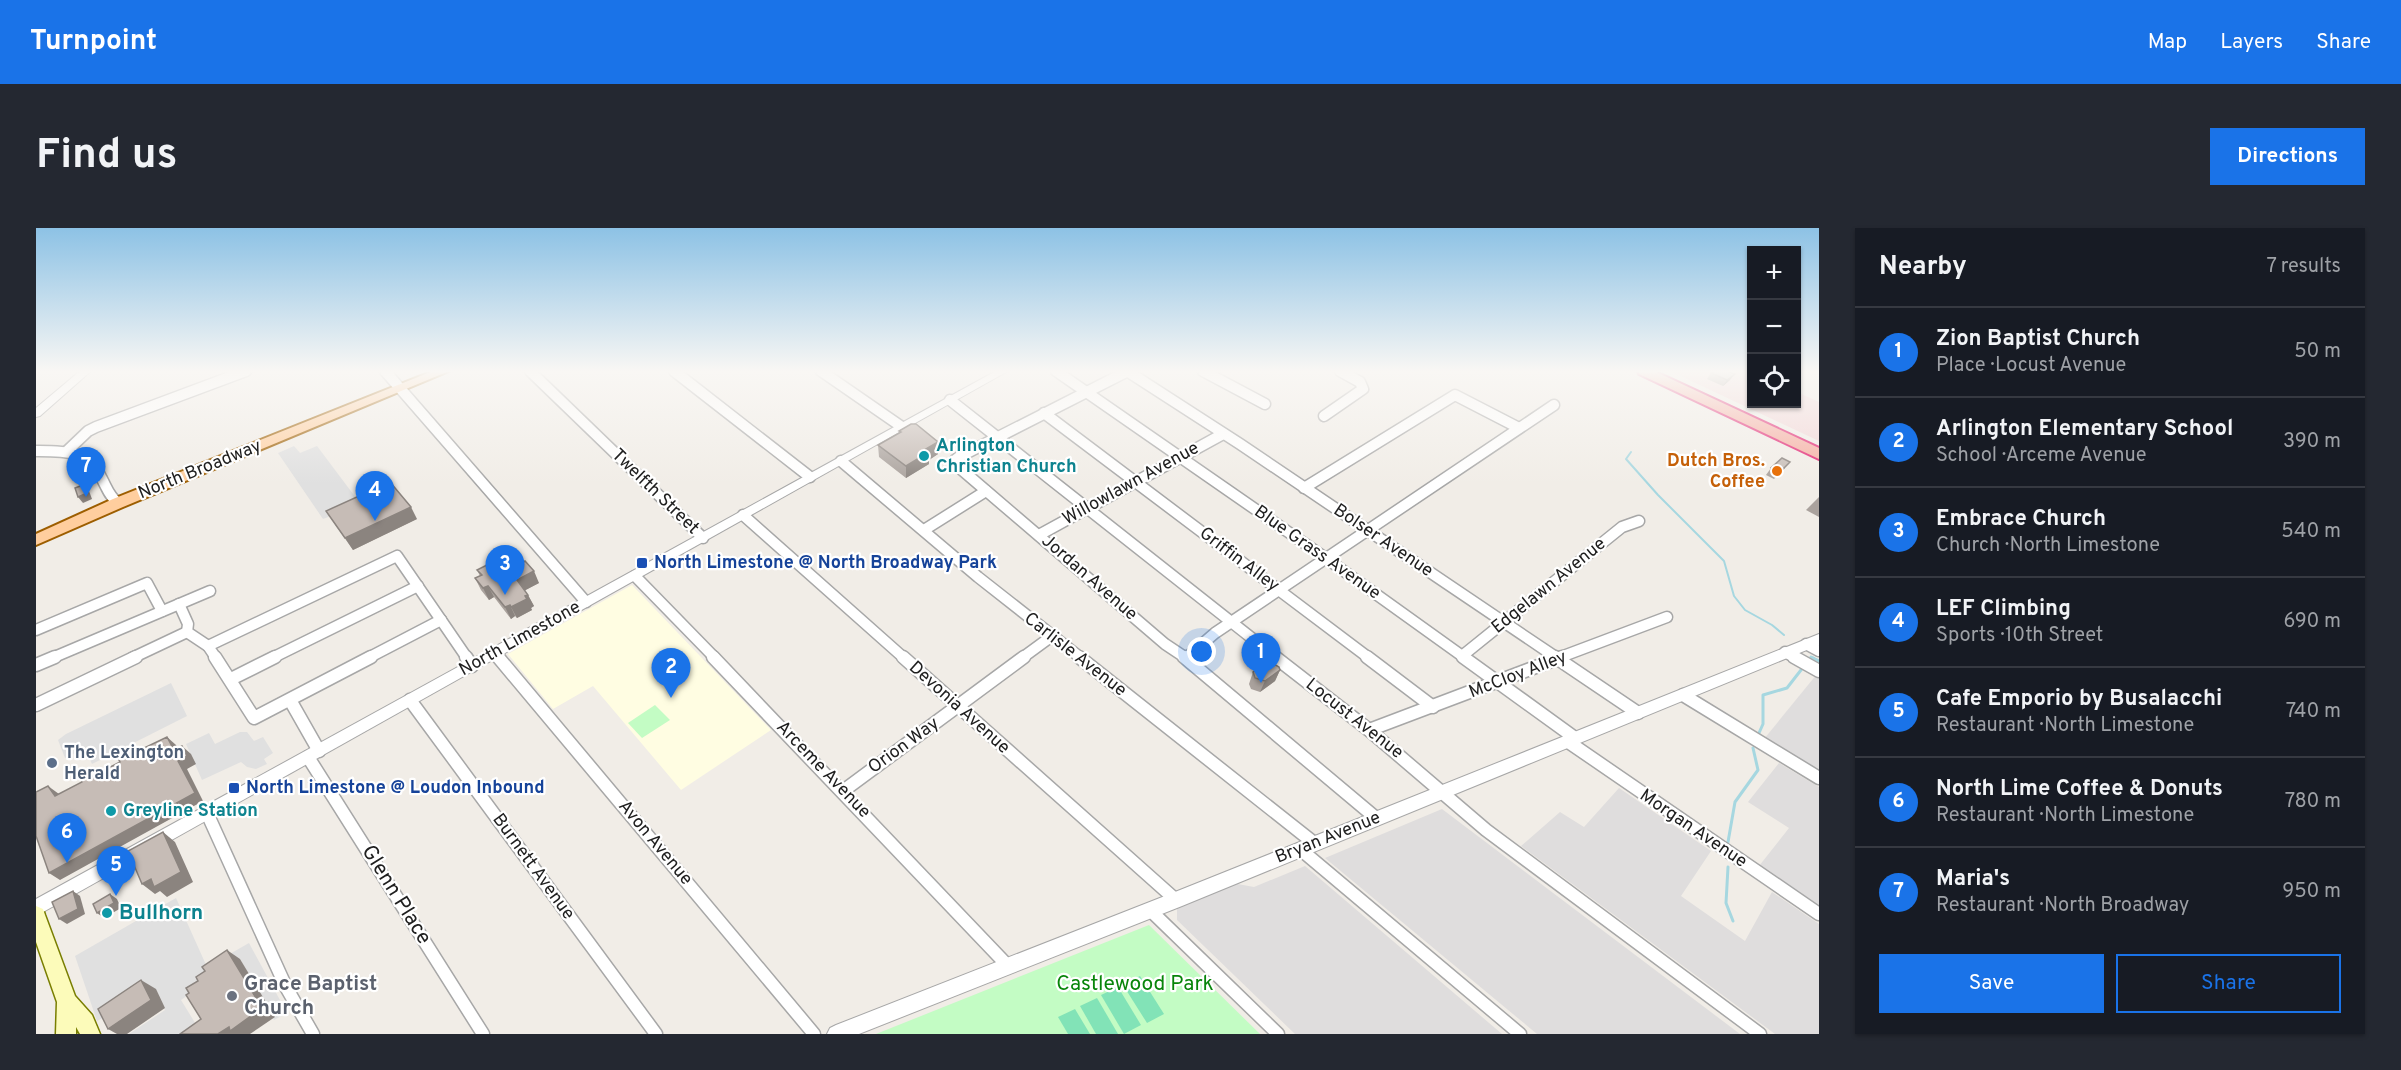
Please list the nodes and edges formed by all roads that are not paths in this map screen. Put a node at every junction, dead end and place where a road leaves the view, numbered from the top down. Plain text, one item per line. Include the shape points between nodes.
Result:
1 (145, 409) edge
2 (350, 409) edge
3 (419, 409) edge
4 (569, 409) edge
5 (722, 409) edge
6 (875, 409) edge
7 (935, 409) edge
8 (961, 409) edge
9 (1054, 409) edge
10 (1111, 409) edge
11 (1185, 409) edge
12 (1335, 409) edge
13 (1433, 409) edge
14 (1481, 409) edge
15 (1549, 409) edge
16 (1723, 409) edge
17 (1741, 409) edge
18 (1044, 413) junction
19 (1324, 416) dead end
20 (902, 427) junction
21 (1519, 428) junction
22 (1223, 434) junction
23 (999, 437) junction
24 (1819, 445) edge
25 (36, 451) edge
26 (66, 452) junction
27 (1819, 454) edge
28 (1181, 457) junction
29 (841, 461) junction
30 (810, 477) junction
31 (1136, 482) junction
32 (1304, 488) junction
33 (986, 491) junction
34 (118, 503) junction
35 (1088, 507) junction
36 (89, 515) junction
37 (743, 515) junction
38 (1639, 521) dead end
39 (924, 530) junction
40 (1365, 531) junction
41 (36, 533) edge
42 (1039, 535) junction
43 (703, 538) junction
44 (36, 540) edge
45 (1327, 560) junction
46 (635, 576) junction
47 (418, 586) junction
48 (1280, 590) junction
49 (210, 591) dead end
50 (586, 602) junction
51 (179, 604) junction
52 (162, 612) junction
53 (1667, 617) dead end
54 (441, 620) junction
55 (1230, 622) junction
56 (1504, 623) junction
57 (36, 630) edge
58 (187, 632) junction
59 (1052, 636) junction
60 (1812, 641) edge
61 (208, 646) junction
62 (1819, 651) edge
63 (1785, 652) junction
64 (495, 653) junction
65 (1462, 656) junction
66 (1186, 658) junction
67 (1559, 659) junction
68 (36, 665) edge
69 (472, 666) junction
70 (1819, 671) edge
71 (231, 679) junction
72 (1497, 683) junction
73 (1683, 695) junction
74 (410, 699) junction
75 (290, 700) junction
76 (36, 705) edge
77 (959, 707) junction
78 (1433, 707) junction
79 (1638, 713) junction
80 (1369, 730) junction
81 (1571, 740) junction
82 (313, 754) junction
83 (1819, 778) edge
84 (843, 791) junction
85 (1440, 792) junction
86 (207, 813) junction
87 (1376, 818) junction
88 (1307, 846) junction
89 (1176, 900) junction
90 (36, 908) edge
91 (1150, 910) junction
92 (1819, 914) edge
93 (36, 915) edge
94 (1008, 966) junction
95 (67, 1002) junction
96 (66, 1034) edge
97 (90, 1034) edge
98 (313, 1034) edge
99 (483, 1034) edge
100 (656, 1034) edge
101 (814, 1034) edge
102 (836, 1034) edge
103 (1278, 1034) edge
104 (1520, 1034) edge
105 (1760, 1034) edge

1 - 26 street via 88,431
2 - 34 main road, North Broadway
3 - 50 street
4 - 43 street, Twelfth Street
5 - 30 street
6 - 20 street
7 - 20 street, North Limestone
8 - 23 street, Locust Avenue
9 - 18 street, Jordan Avenue
10 - 28 street, Blue Grass Avenue
11 - 22 street, Bolser Avenue
12 - 19 street
13 - 32 street
14 - 21 street
15 - 21 street
16 - 27 highway
17 - 24 highway
18 - 23 street, Jordan Avenue
18 - 31 street, Griffin Alley
20 - 29 street, North Limestone
21 - 40 street
22 - 28 street, Willowlawn Avenue
22 - 32 street, Bolser Avenue
23 - 33 street, Jordan Avenue via 954,462
23 - 35 street, Locust Avenue
25 - 26 street
26 - 34 street via 93,461 111,498
28 - 31 street, Willowlawn Avenue
28 - 45 street, Blue Grass Avenue
29 - 30 street, North Limestone
29 - 39 street, Carlisle Avenue
30 - 37 street, North Limestone
31 - 35 street, Willowlawn Avenue
31 - 48 street, Griffin Alley
32 - 40 street, Bolser Avenue
33 - 39 street
33 - 42 street, Jordan Avenue
34 - 36 main road, North Broadway
35 - 42 street, Willowlawn Avenue
35 - 55 street, Locust Avenue
36 - 41 main road, North Broadway
36 - 44 main road, North Broadway
37 - 43 street, North Limestone
37 - 77 street, Devonia Avenue
38 - 56 street, Edgelawn Avenue via 1622,527
39 - 59 street, Carlisle Avenue
40 - 45 street
40 - 56 street, Bolser Avenue
42 - 66 street, Jordan Avenue
43 - 46 street, North Limestone
45 - 48 street
45 - 65 street, Blue Grass Avenue
46 - 50 street, North Limestone
46 - 84 street, Arceme Avenue
47 - 54 street
47 - 61 street via 398,556
47 - 71 street
48 - 55 street
48 - 78 street, Griffin Alley
49 - 51 street
50 - 64 street, North Limestone
51 - 52 street
51 - 58 street via 188,624
52 - 57 street via 147,583
52 - 68 street
53 - 67 street, McCloy Alley
54 - 69 street
54 - 75 street
55 - 66 street
55 - 80 street, Locust Avenue
56 - 65 street, Edgelawn Avenue
56 - 67 street, Bolser Avenue
58 - 61 street
58 - 76 street
59 - 77 street, Orion Way
59 - 88 street, Carlisle Avenue
60 - 62 street
60 - 63 street, Bryan Avenue
61 - 71 street
63 - 70 street
63 - 73 street, Bryan Avenue
64 - 69 street, North Limestone
64 - 101 street, Avon Avenue
65 - 72 street, Blue Grass Avenue
66 - 87 street, Jordan Avenue
67 - 72 street, McCloy Alley
67 - 79 street, Bolser Avenue
69 - 74 street, North Limestone
71 - 75 street via 254,718
72 - 78 street, McCloy Alley
72 - 81 street, Blue Grass Avenue
73 - 79 street, Bryan Avenue
73 - 83 street
74 - 82 street, North Limestone
74 - 100 street, Burnett Avenue
75 - 82 street, Glenn Place
77 - 84 street, Orion Way
77 - 89 street, Devonia Avenue
78 - 80 street, McCloy Alley
79 - 81 street, Bryan Avenue
80 - 85 street, Locust Avenue
81 - 85 street, Bryan Avenue
81 - 92 street, Morgan Avenue
82 - 86 street, North Limestone
82 - 99 street, Glenn Place
84 - 94 street, Arceme Avenue
85 - 87 street, Bryan Avenue
85 - 105 street, Locust Avenue
86 - 90 street, North Limestone
86 - 98 street via 285,986
87 - 88 street, Bryan Avenue
88 - 89 street, Bryan Avenue
88 - 104 street, Carlisle Avenue
89 - 91 street, Bryan Avenue
91 - 94 street, Bryan Avenue
91 - 103 street
93 - 95 main road
94 - 102 street, Bryan Avenue
95 - 96 main road
95 - 97 main road

